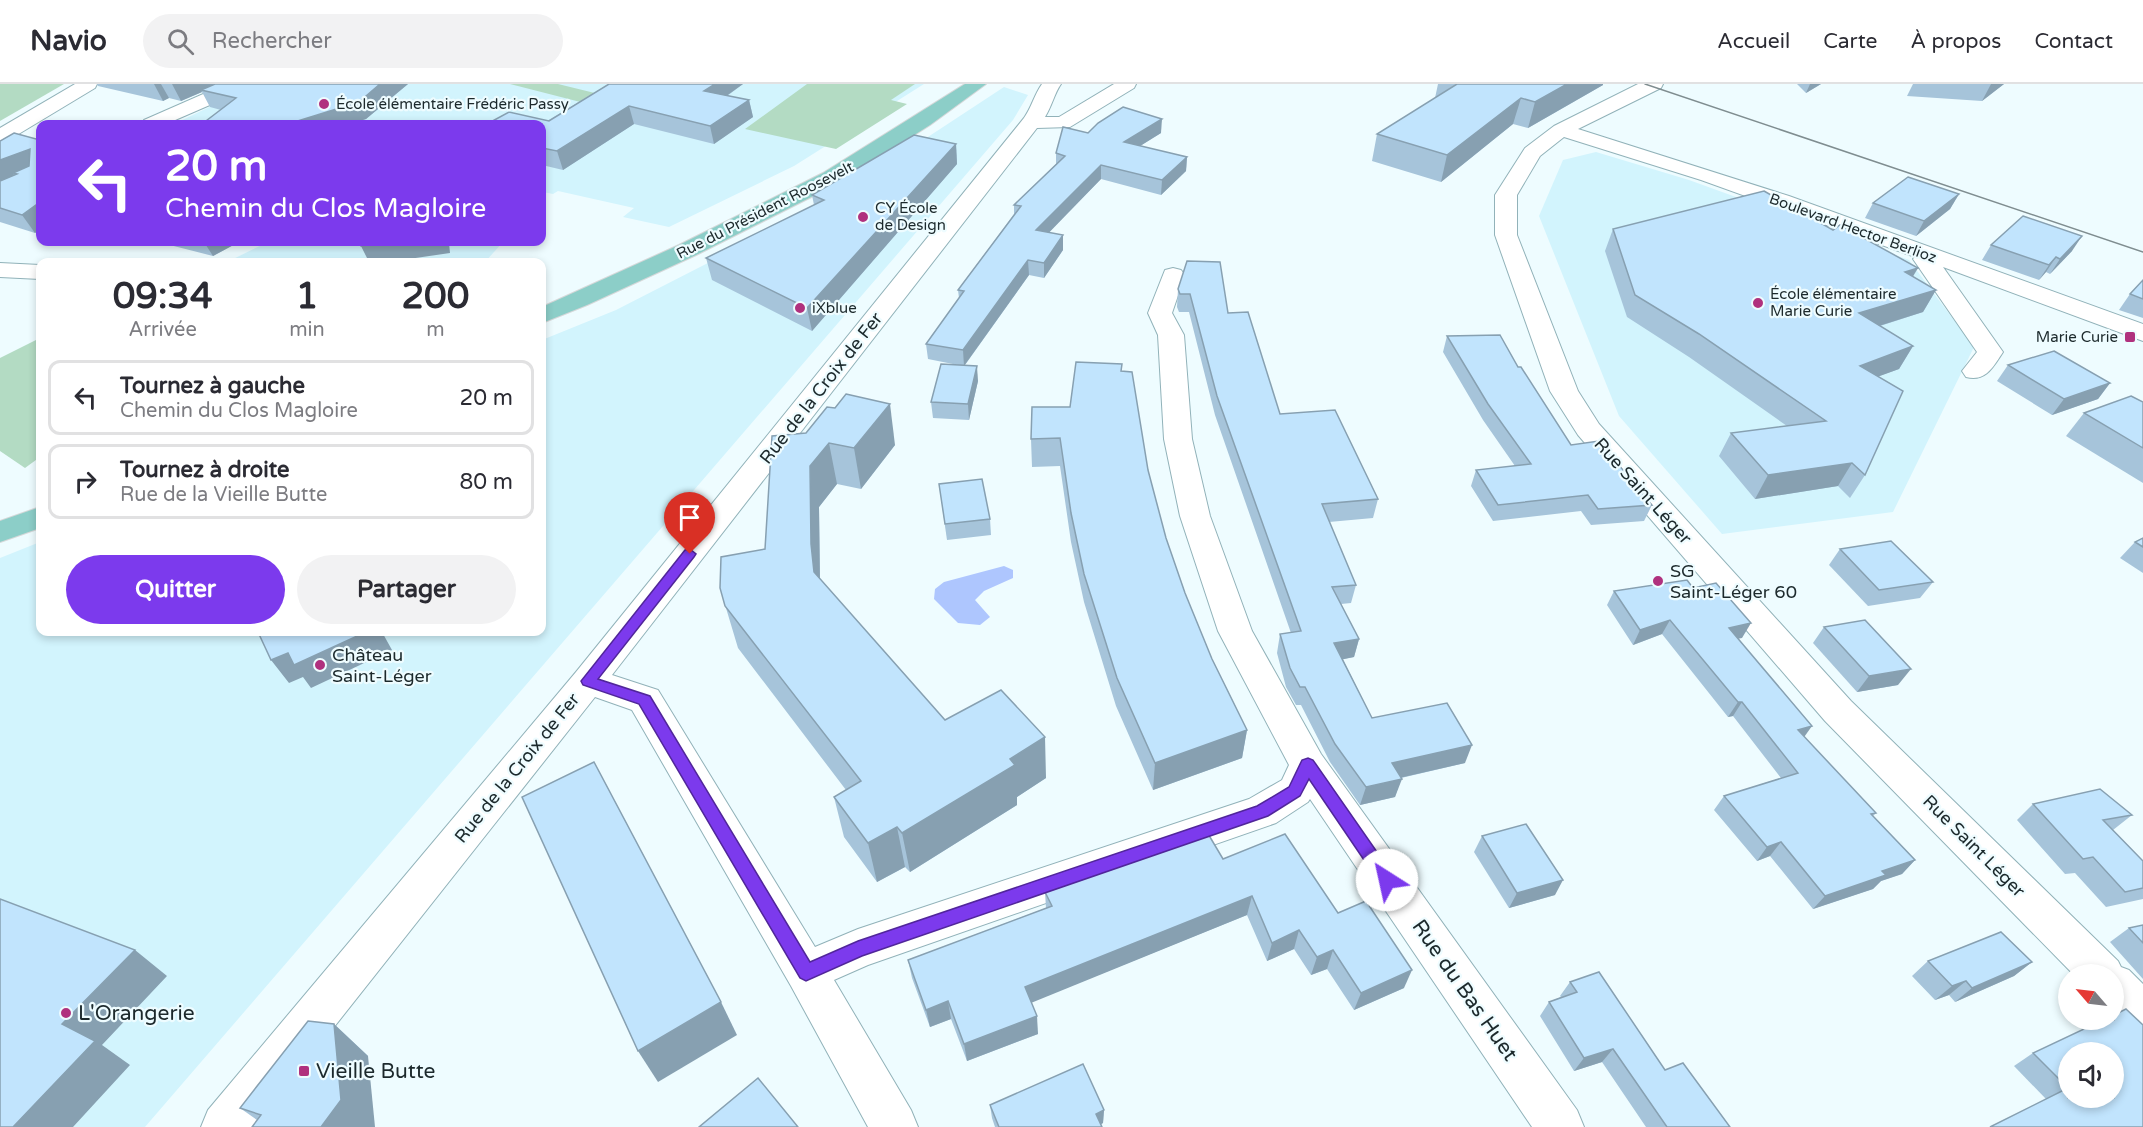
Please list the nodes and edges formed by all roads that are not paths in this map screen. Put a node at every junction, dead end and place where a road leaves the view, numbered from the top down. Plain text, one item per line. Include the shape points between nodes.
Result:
1 (88, 84) edge
2 (242, 84) edge
3 (950, 84) edge
4 (977, 84) edge
5 (1127, 84) edge
6 (1654, 84) edge
7 (1047, 87) edge
8 (160, 120) edge
9 (1031, 122) junction
10 (1561, 130) junction
11 (0, 137) edge
12 (1930, 255) junction
13 (0, 270) edge
14 (36, 272) edge
15 (1173, 275) dead end
16 (546, 300) edge
17 (546, 314) edge
18 (2143, 333) edge
19 (1976, 371) dead end
20 (36, 498) edge
21 (0, 512) edge
22 (36, 518) edge
23 (0, 532) edge
24 (588, 681) junction
25 (1308, 765) junction
26 (2092, 964) edge
27 (806, 972) junction
28 (2124, 995) edge
29 (2143, 1014) edge
30 (225, 1127) edge
31 (894, 1127) edge
32 (1560, 1127) edge

1 - 11 street
2 - 8 street
3 - 16 main road, Rue du Président Roosevelt via 807,174
4 - 17 main road, Rue du Président Roosevelt via 829,178 643,272
5 - 9 street via 1063,123
6 - 10 street, Rue Saint Léger
7 - 9 street, Rue de la Croix de Fer via 1043,105
9 - 24 street, Rue de la Croix de Fer
10 - 12 street, Boulevard Hector Berlioz
10 - 26 street, Rue Saint Léger via 1532,152 1506,195 1506,236 1560,380 1588,429 1838,711
12 - 18 street, Boulevard Hector Berlioz
12 - 19 street via 1925,259 1990,352
13 - 14 street
15 - 25 street, Rue du Bas Huet via 1160,313 1171,335 1178,439 1195,516 1235,631
20 - 21 main road
22 - 23 main road
24 - 27 street via 645,700
24 - 30 street, Rue de la Croix de Fer
25 - 27 street via 1295,791 1262,811 858,949
25 - 32 street, Rue du Bas Huet
27 - 31 street
28 - 29 street

